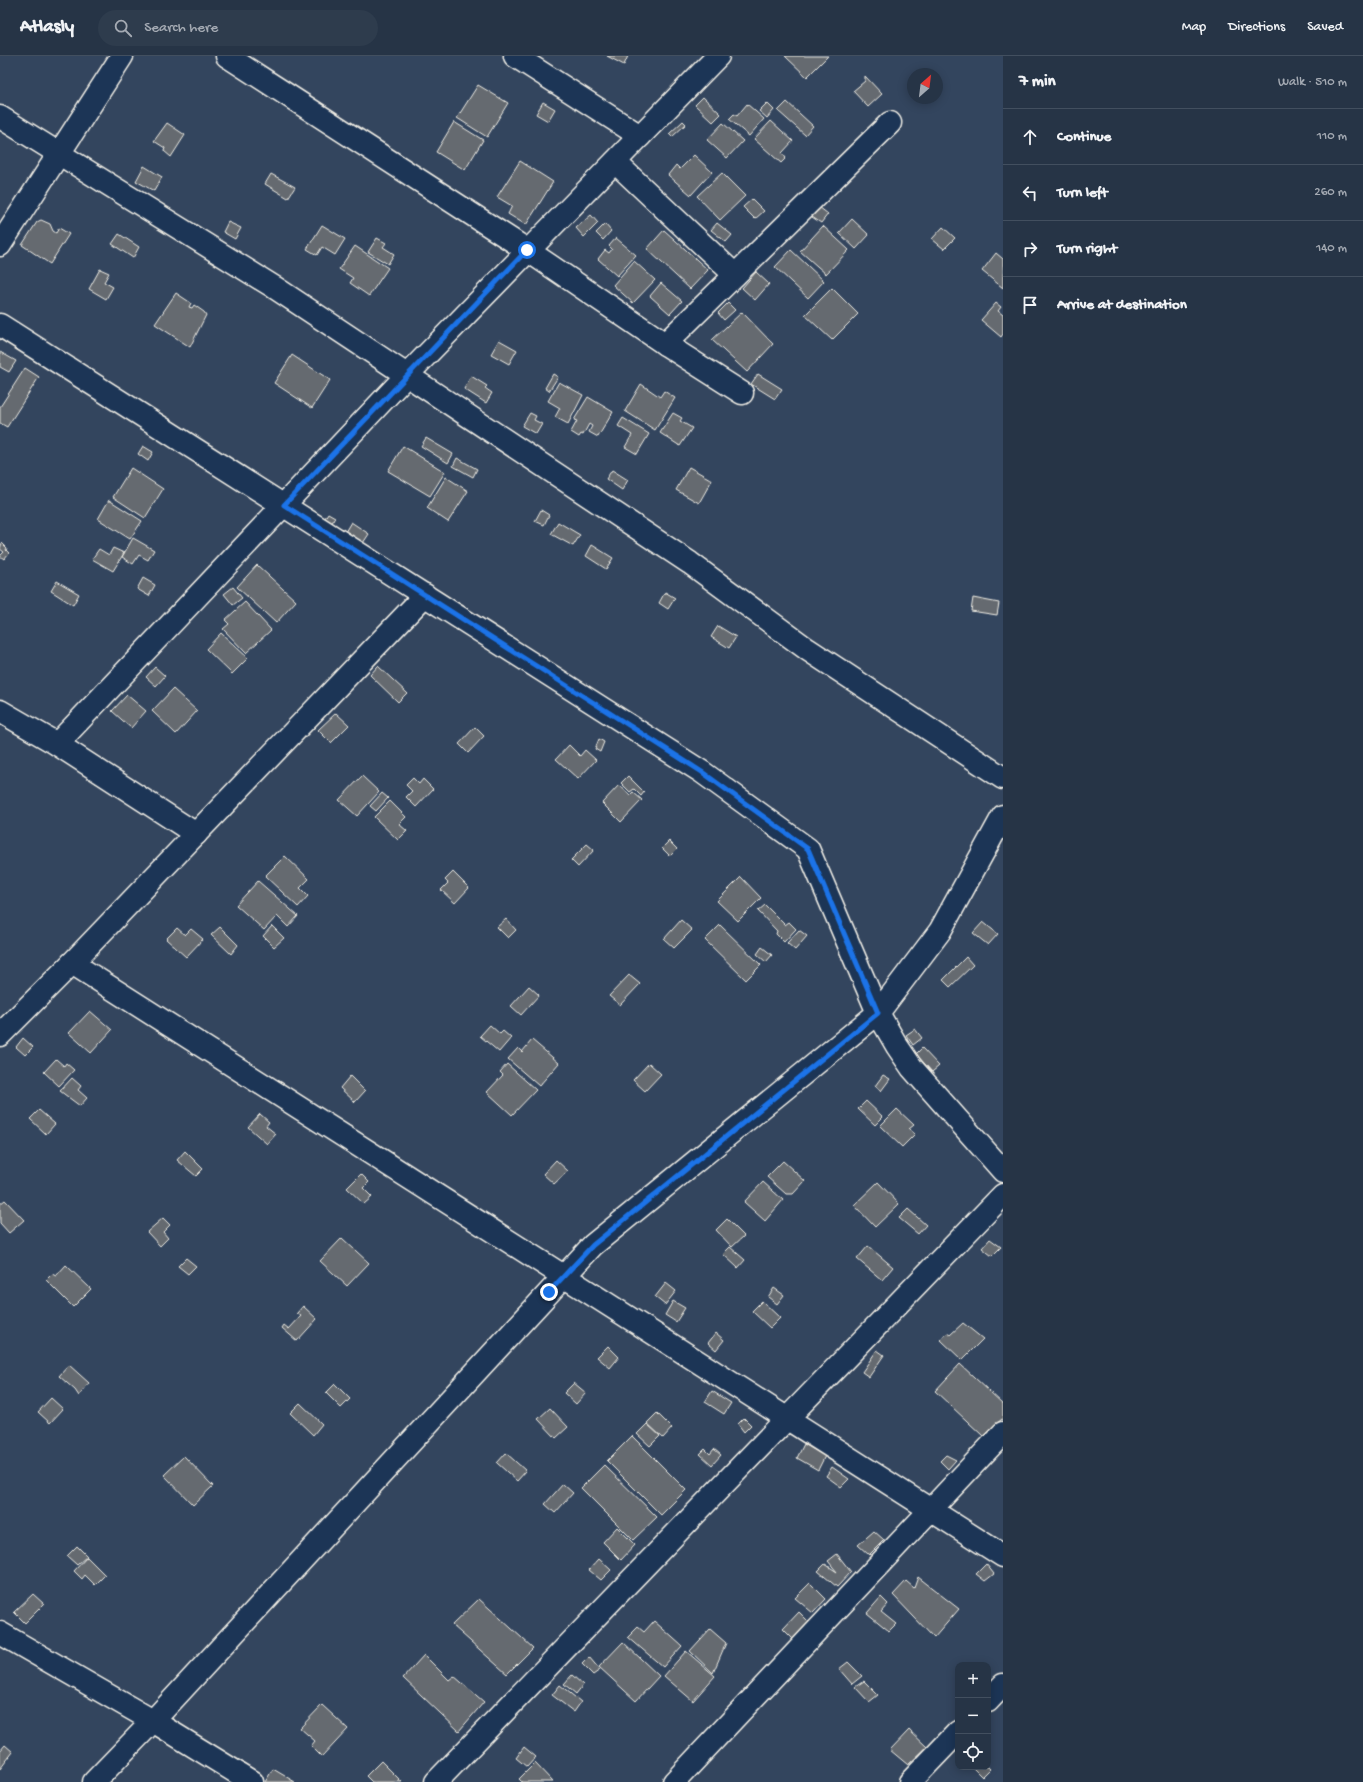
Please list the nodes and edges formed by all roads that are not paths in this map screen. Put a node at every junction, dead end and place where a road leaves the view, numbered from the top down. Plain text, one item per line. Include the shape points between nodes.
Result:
1 (122, 56) edge
2 (227, 56) edge
3 (515, 56) edge
4 (718, 56) edge
5 (0, 117) edge
6 (890, 123) dead end
7 (640, 136) junction
8 (58, 153) junction
9 (615, 162) junction
10 (0, 245) edge
11 (527, 250) junction
12 (735, 275) junction
13 (0, 325) edge
14 (665, 344) junction
15 (407, 375) junction
16 (742, 393) dead end
17 (284, 505) junction
18 (425, 595) junction
19 (0, 710) edge
20 (57, 744) junction
21 (1003, 778) edge
22 (1003, 816) edge
23 (196, 834) junction
24 (72, 963) junction
25 (878, 1013) junction
26 (0, 1035) edge
27 (1003, 1171) edge
28 (1003, 1195) edge
29 (564, 1276) junction
30 (787, 1418) junction
31 (1003, 1433) edge
32 (930, 1509) junction
33 (1003, 1556) edge
34 (0, 1633) edge
35 (1003, 1686) edge
36 (991, 1698) edge
37 (153, 1721) junction
38 (956, 1734) edge
39 (94, 1782) edge
40 (252, 1782) edge
41 (436, 1782) edge
42 (674, 1782) edge
43 (910, 1782) edge

1 - 8 street
2 - 11 street
3 - 7 street
4 - 7 street
5 - 8 street
6 - 12 street
7 - 9 street
8 - 10 street
8 - 15 street via 268,283
9 - 11 street
9 - 12 street
11 - 14 street
11 - 15 street
12 - 14 street
13 - 17 street
14 - 16 street
15 - 17 street
15 - 21 street via 690,563 807,649
17 - 18 street
17 - 20 street
18 - 23 street
18 - 25 street via 702,772 808,849
19 - 20 street
20 - 23 street
22 - 25 street via 940,931
23 - 24 street
24 - 26 street
24 - 29 street
25 - 27 street via 912,1068
25 - 29 street via 593,1245
28 - 30 street
29 - 30 street
29 - 37 street
30 - 32 street
30 - 41 street
31 - 32 street
32 - 33 street
32 - 42 street
34 - 37 street
35 - 36 street
37 - 39 street
37 - 40 street
38 - 43 street

